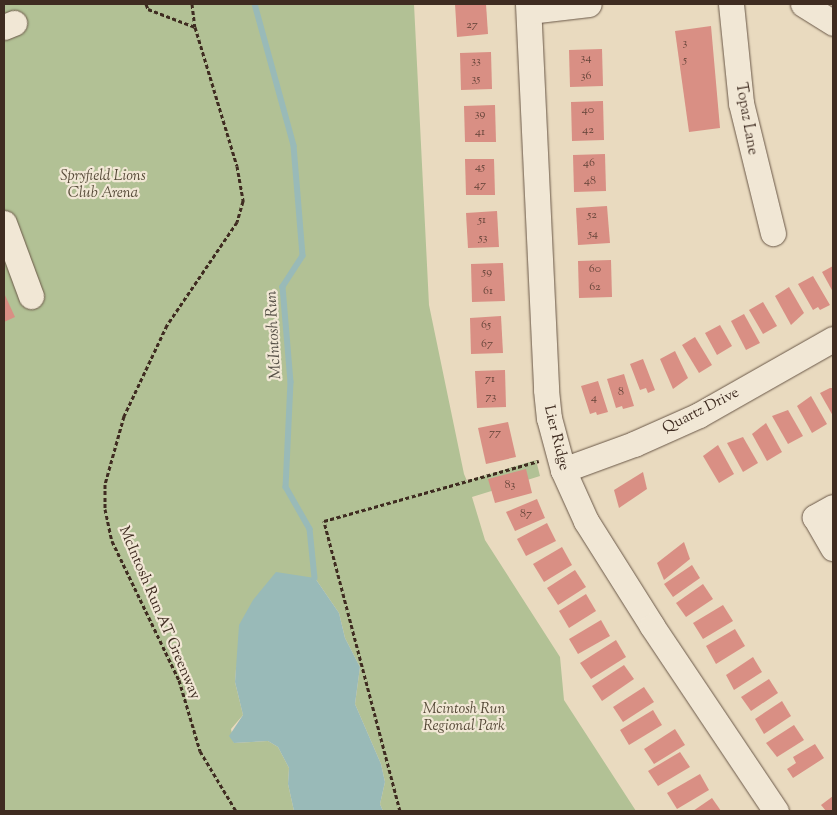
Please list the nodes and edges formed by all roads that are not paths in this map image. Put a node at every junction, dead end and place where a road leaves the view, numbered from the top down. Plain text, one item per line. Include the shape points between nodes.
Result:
1 (589, 4) edge
2 (731, 4) edge
3 (803, 4) edge
4 (528, 7) edge
5 (833, 23) edge
6 (4, 223) edge
7 (773, 233) dead end
8 (30, 296) dead end
9 (833, 339) edge
10 (553, 464) junction
11 (833, 507) edge
12 (833, 548) edge
13 (776, 811) edge

1 - 4 street
2 - 7 street, Topaz Lane via 741,103
3 - 5 street
4 - 10 street, Lier Ridge via 546,398
6 - 8 street
9 - 10 street, Quartz Drive via 699,414 634,444
10 - 13 street, Lier Ridge via 632,594 741,763
11 - 12 street via 815,517

